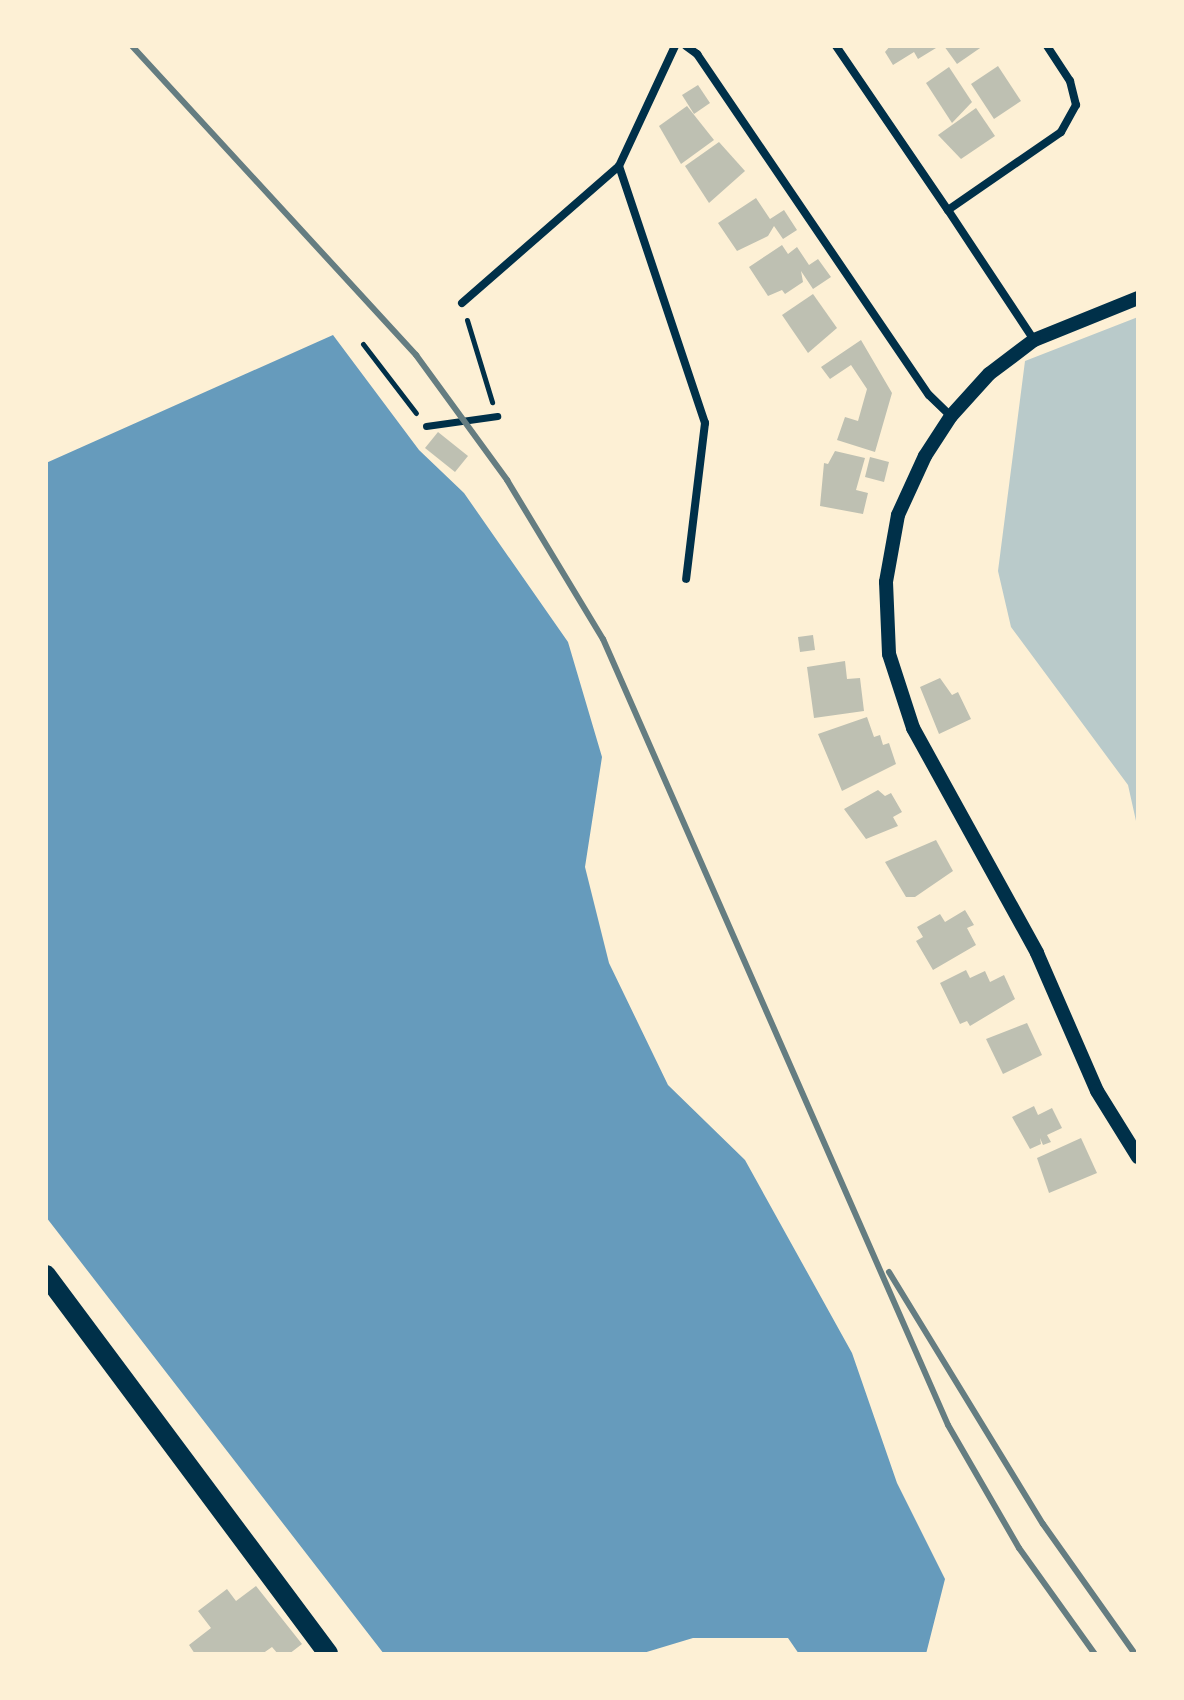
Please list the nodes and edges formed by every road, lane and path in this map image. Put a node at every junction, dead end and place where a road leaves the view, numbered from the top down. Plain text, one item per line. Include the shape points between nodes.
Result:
1 (675, 46) edge
2 (686, 46) edge
3 (836, 46) edge
4 (1047, 46) edge
5 (619, 166) junction
6 (948, 210) junction
7 (1138, 298) edge
8 (462, 303) joint
9 (1034, 340) junction
10 (363, 344) dead end
11 (497, 416) joint
12 (951, 416) junction
13 (426, 426) joint
14 (686, 579) dead end
15 (1138, 1157) edge
16 (46, 1275) edge
17 (328, 1654) edge

1 - 5 street
2 - 12 street via 697,54 929,395
3 - 6 street
4 - 6 street via 1070,81 1076,105 1061,132
5 - 8 street
5 - 14 street via 705,423
6 - 9 street
7 - 9 street
8 - 11 path
9 - 12 street via 989,374
10 - 13 path
11 - 13 street
12 - 15 street via 898,515 886,582 889,654 913,728 1024,928 1097,1091
16 - 17 main road

